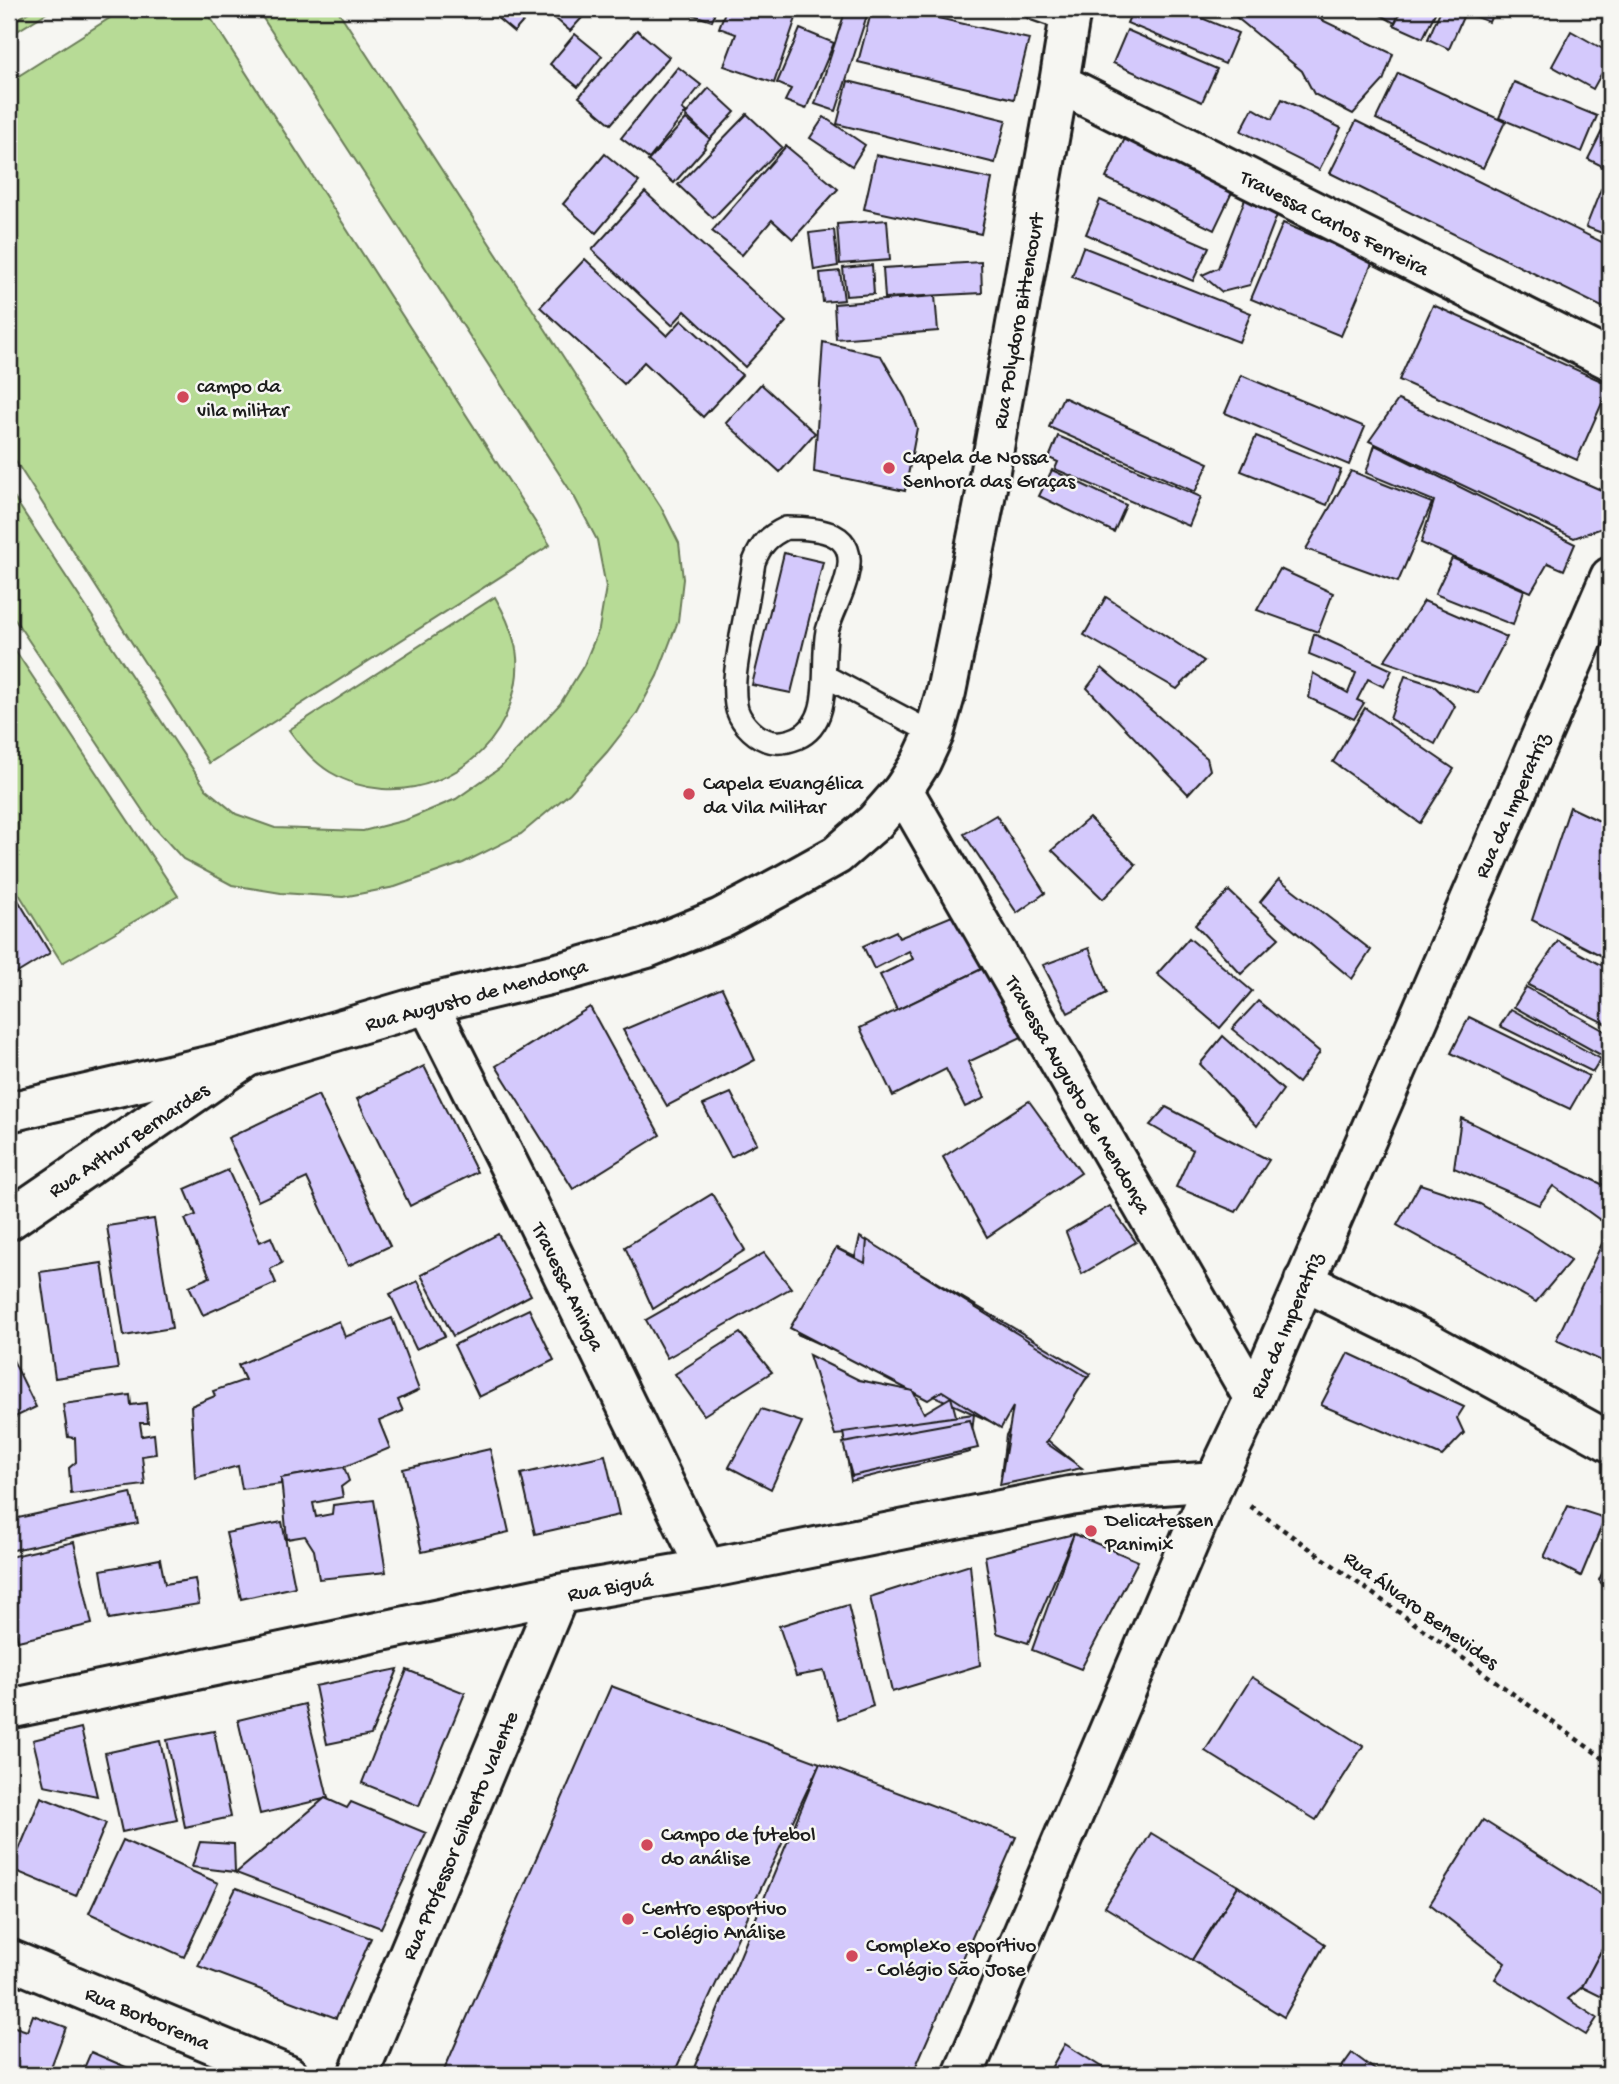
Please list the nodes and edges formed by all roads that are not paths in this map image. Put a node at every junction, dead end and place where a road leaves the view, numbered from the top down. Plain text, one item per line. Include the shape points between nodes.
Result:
1 (1058, 13) edge
2 (1059, 83) junction
3 (1610, 360) edge
4 (1610, 577) edge
5 (825, 676) junction
6 (933, 734) junction
7 (903, 790) junction
8 (428, 1004) junction
9 (247, 1057) junction
10 (9, 1112) edge
11 (9, 1220) edge
12 (1304, 1281) junction
13 (1254, 1399) junction
14 (1610, 1442) edge
15 (1215, 1481) junction
16 (706, 1569) junction
17 (559, 1594) junction
18 (9, 1709) edge
19 (9, 1959) edge
20 (288, 2075) edge
21 (358, 2075) edge
22 (962, 2075) edge

1 - 2 street, Rua Polydoro Bittencourt
2 - 3 street, Travessa Carlos Ferreira
2 - 6 street, Rua Polydoro Bittencourt via 984,504 946,692
4 - 12 street, Rua da Imperatriz
5 - 5 lane via 816,723 786,742 766,741 749,729 736,709 733,684 754,562 760,546 786,528 833,534 845,544 849,558 848,575 826,638
5 - 6 lane
6 - 7 street, Rua Polydoro Bittencourt
7 - 8 street, Rua Augusto de Mendonça via 837,855 721,918 647,948
7 - 13 street, Travessa Augusto de Mendonça
8 - 9 street, Rua Augusto de Mendonça
8 - 16 street, Travessa Aninga
9 - 10 street, Rua Augusto de Mendonça
9 - 11 street, Rua Arthur Bernardes
12 - 13 street, Rua da Imperatriz
12 - 14 street via 1424,1340
13 - 15 street, Rua da Imperatriz
15 - 16 street, Rua Biguá via 1070,1496
15 - 22 street, Rua da Imperatriz
16 - 17 street, Rua Biguá
17 - 18 street, Rua Biguá
17 - 21 street, Rua Professor Gilberto Valente
19 - 20 street, Rua Borborema

